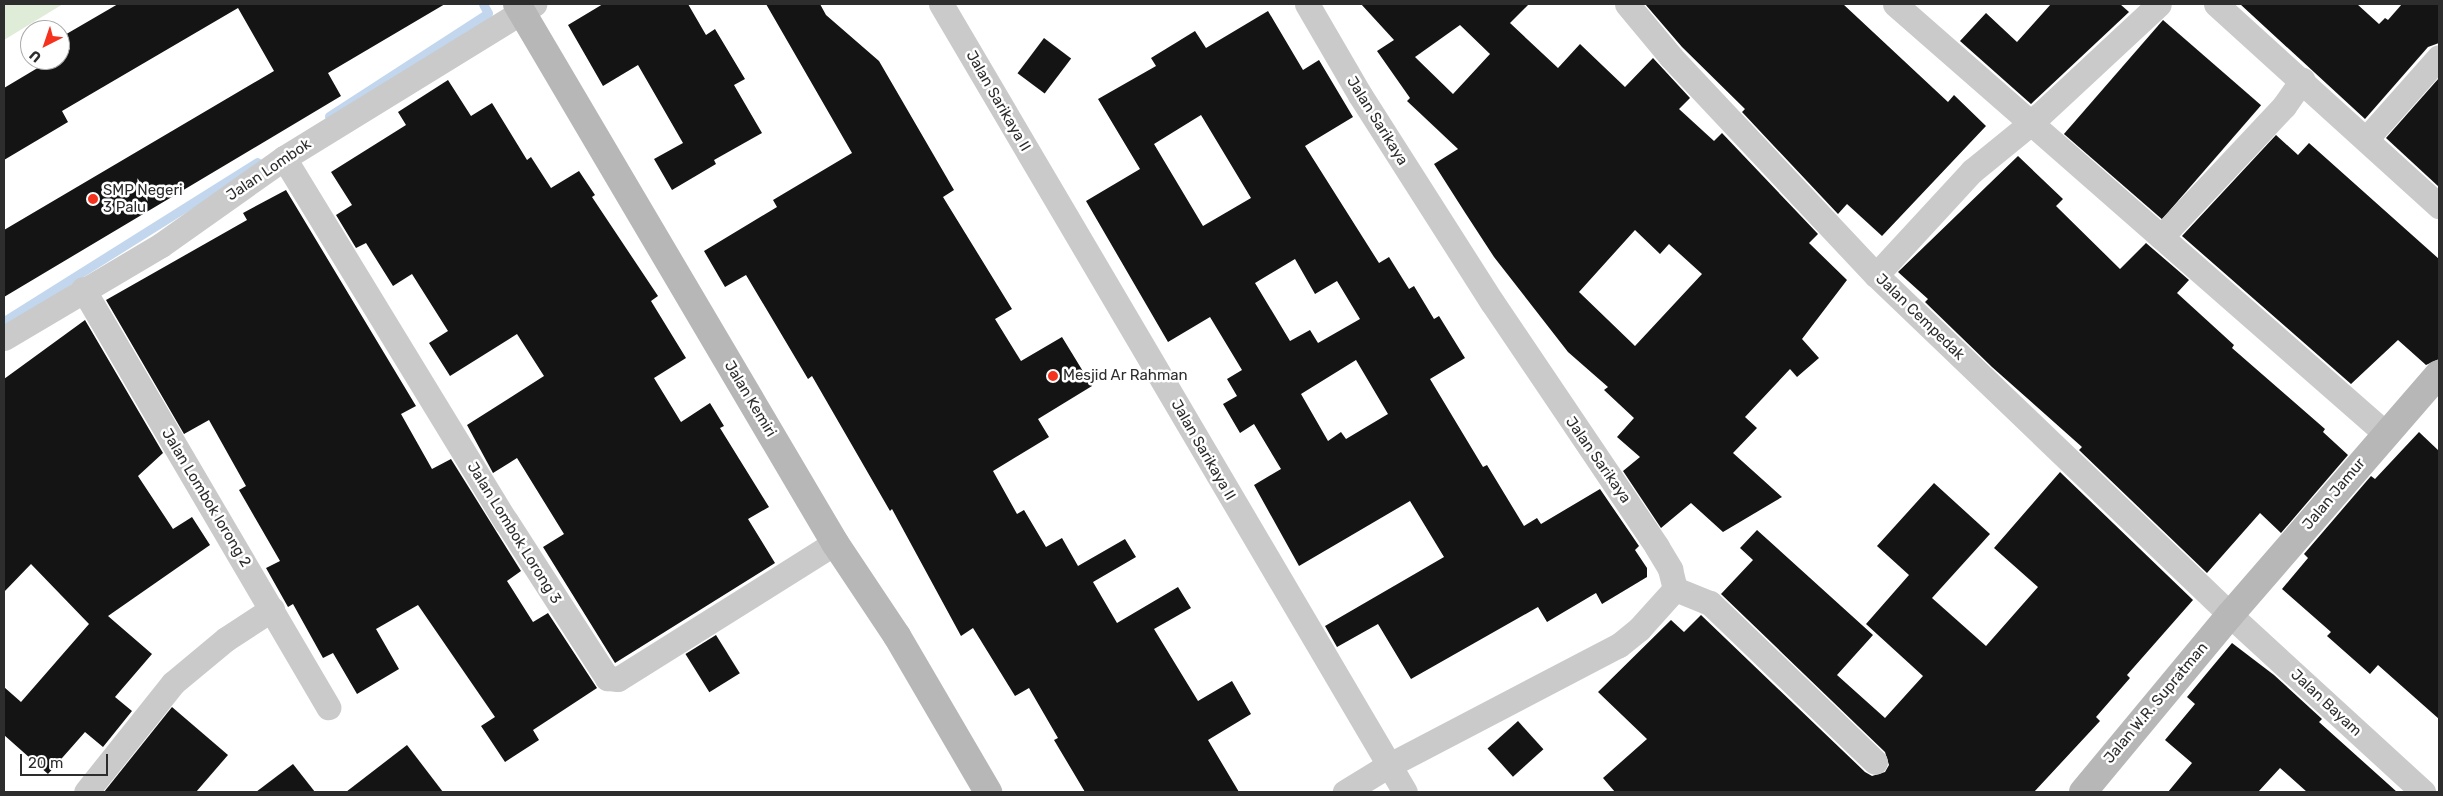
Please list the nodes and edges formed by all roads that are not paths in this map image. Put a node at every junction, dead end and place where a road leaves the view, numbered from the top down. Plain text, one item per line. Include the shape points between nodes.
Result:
1 (941, 4) edge
2 (1307, 4) edge
3 (1627, 4) edge
4 (1895, 4) edge
5 (2159, 4) edge
6 (2216, 4) edge
7 (524, 6) edge
8 (2439, 57) edge
9 (2302, 80) junction
10 (2032, 122) junction
11 (2367, 138) junction
12 (284, 158) junction
13 (2439, 206) edge
14 (2162, 237) junction
15 (1876, 275) junction
16 (83, 290) junction
17 (4, 338) edge
18 (2439, 374) edge
19 (2385, 433) junction
20 (835, 543) junction
21 (1675, 589) junction
22 (272, 609) junction
23 (2230, 615) junction
24 (328, 707) dead end
25 (1875, 762) dead end
26 (1389, 765) junction
27 (86, 792) edge
28 (988, 792) edge
29 (1345, 792) edge
30 (1405, 792) edge
31 (2083, 792) edge
32 (2423, 792) edge

1 - 26 street, Jalan Sarikaya II
2 - 21 street, Jalan Sarikaya via 1360,96 1482,286 1657,547 1670,569
3 - 15 street, Jalan Cempedak via 1671,57
4 - 10 street
5 - 10 street
6 - 9 street
7 - 12 street, Jalan Lombok
7 - 20 street, Jalan Kemiri
8 - 11 street
9 - 11 street
9 - 14 street via 2284,106
10 - 14 street
10 - 15 street via 1972,171
11 - 13 street
12 - 16 street, Jalan Lombok via 161,244
12 - 20 street, Jalan Lombok Lorong 3 via 506,521 607,678 618,679
14 - 19 street
15 - 23 street, Jalan Cempedak
16 - 17 street, Jalan Lombok
16 - 22 street, Jalan Lombok lorong 2
18 - 19 street, Jalan Jamur
19 - 23 street, Jalan Jamur
20 - 28 street, Jalan Kemiri via 897,636
21 - 25 street via 1710,602
21 - 26 street via 1639,629 1618,645
22 - 24 street, Jalan Lombok lorong 2
22 - 27 street via 226,639 173,683
23 - 31 street, Jalan W.R. Supratman
23 - 32 street, Jalan Bayam
26 - 29 street
26 - 30 street, Jalan Sarikaya II

